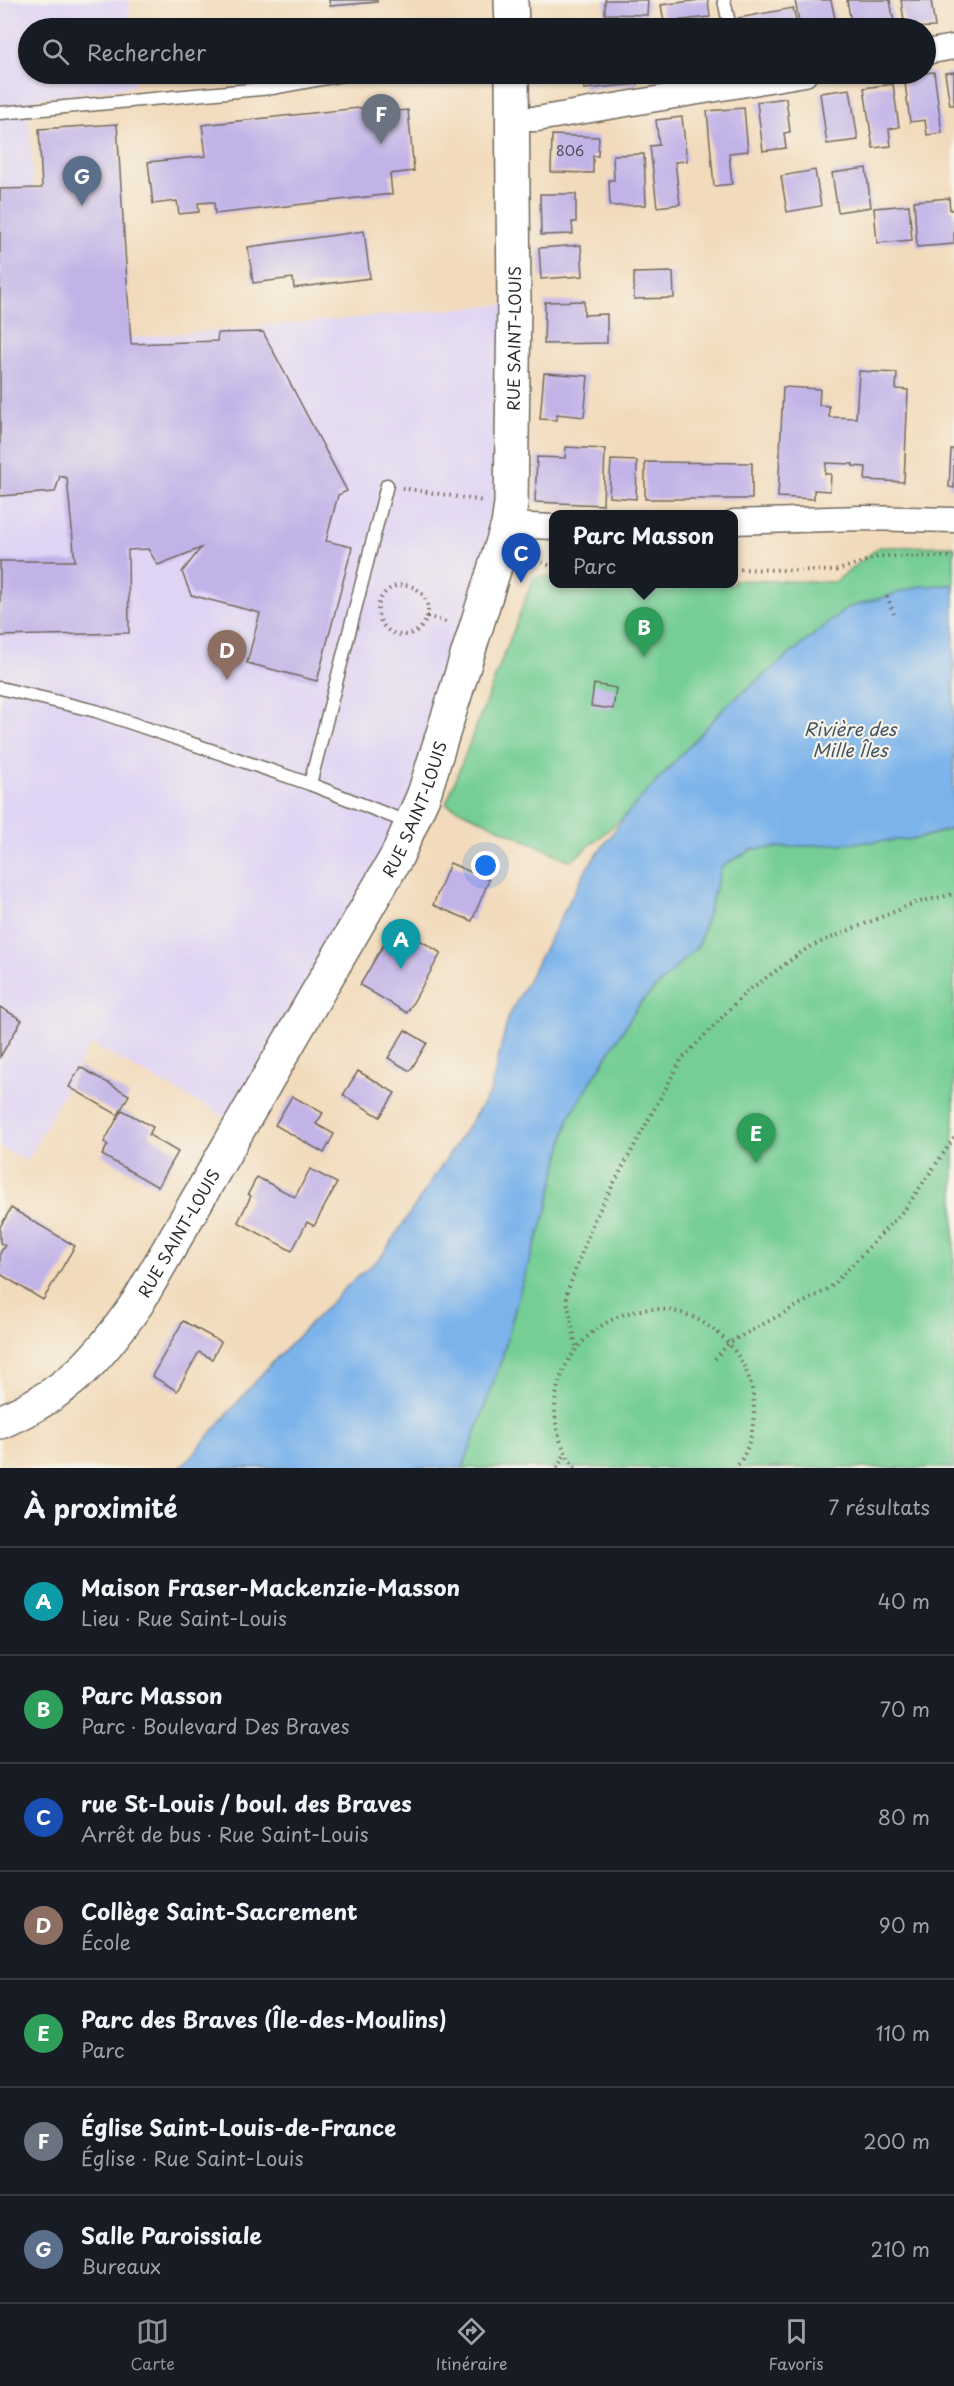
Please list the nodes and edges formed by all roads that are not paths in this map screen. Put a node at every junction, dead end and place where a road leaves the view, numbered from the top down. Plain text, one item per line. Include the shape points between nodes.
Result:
1 (511, 0) edge
2 (724, 0) edge
3 (512, 18) edge
4 (728, 18) edge
5 (954, 47) edge
6 (936, 50) edge
7 (294, 84) edge
8 (512, 84) edge
9 (715, 84) edge
10 (0, 113) edge
11 (513, 119) junction
12 (387, 485) road end
13 (954, 520) edge
14 (738, 522) edge
15 (508, 525) junction
16 (549, 527) edge
17 (0, 688) edge
18 (309, 784) junction
19 (413, 824) junction
20 (0, 1422) edge

1 - 3 main road
2 - 4 lane
5 - 6 street
7 - 10 lane
8 - 11 main road, RUE SAINT-LOUIS
9 - 11 street via 537,119
11 - 15 main road, RUE SAINT-LOUIS via 514,316
12 - 18 lane
13 - 14 street
15 - 16 street
15 - 19 main road, RUE SAINT-LOUIS
17 - 18 lane via 96,711
18 - 19 lane
19 - 20 main road, RUE SAINT-LOUIS via 133,1309 105,1348 77,1377 51,1397

